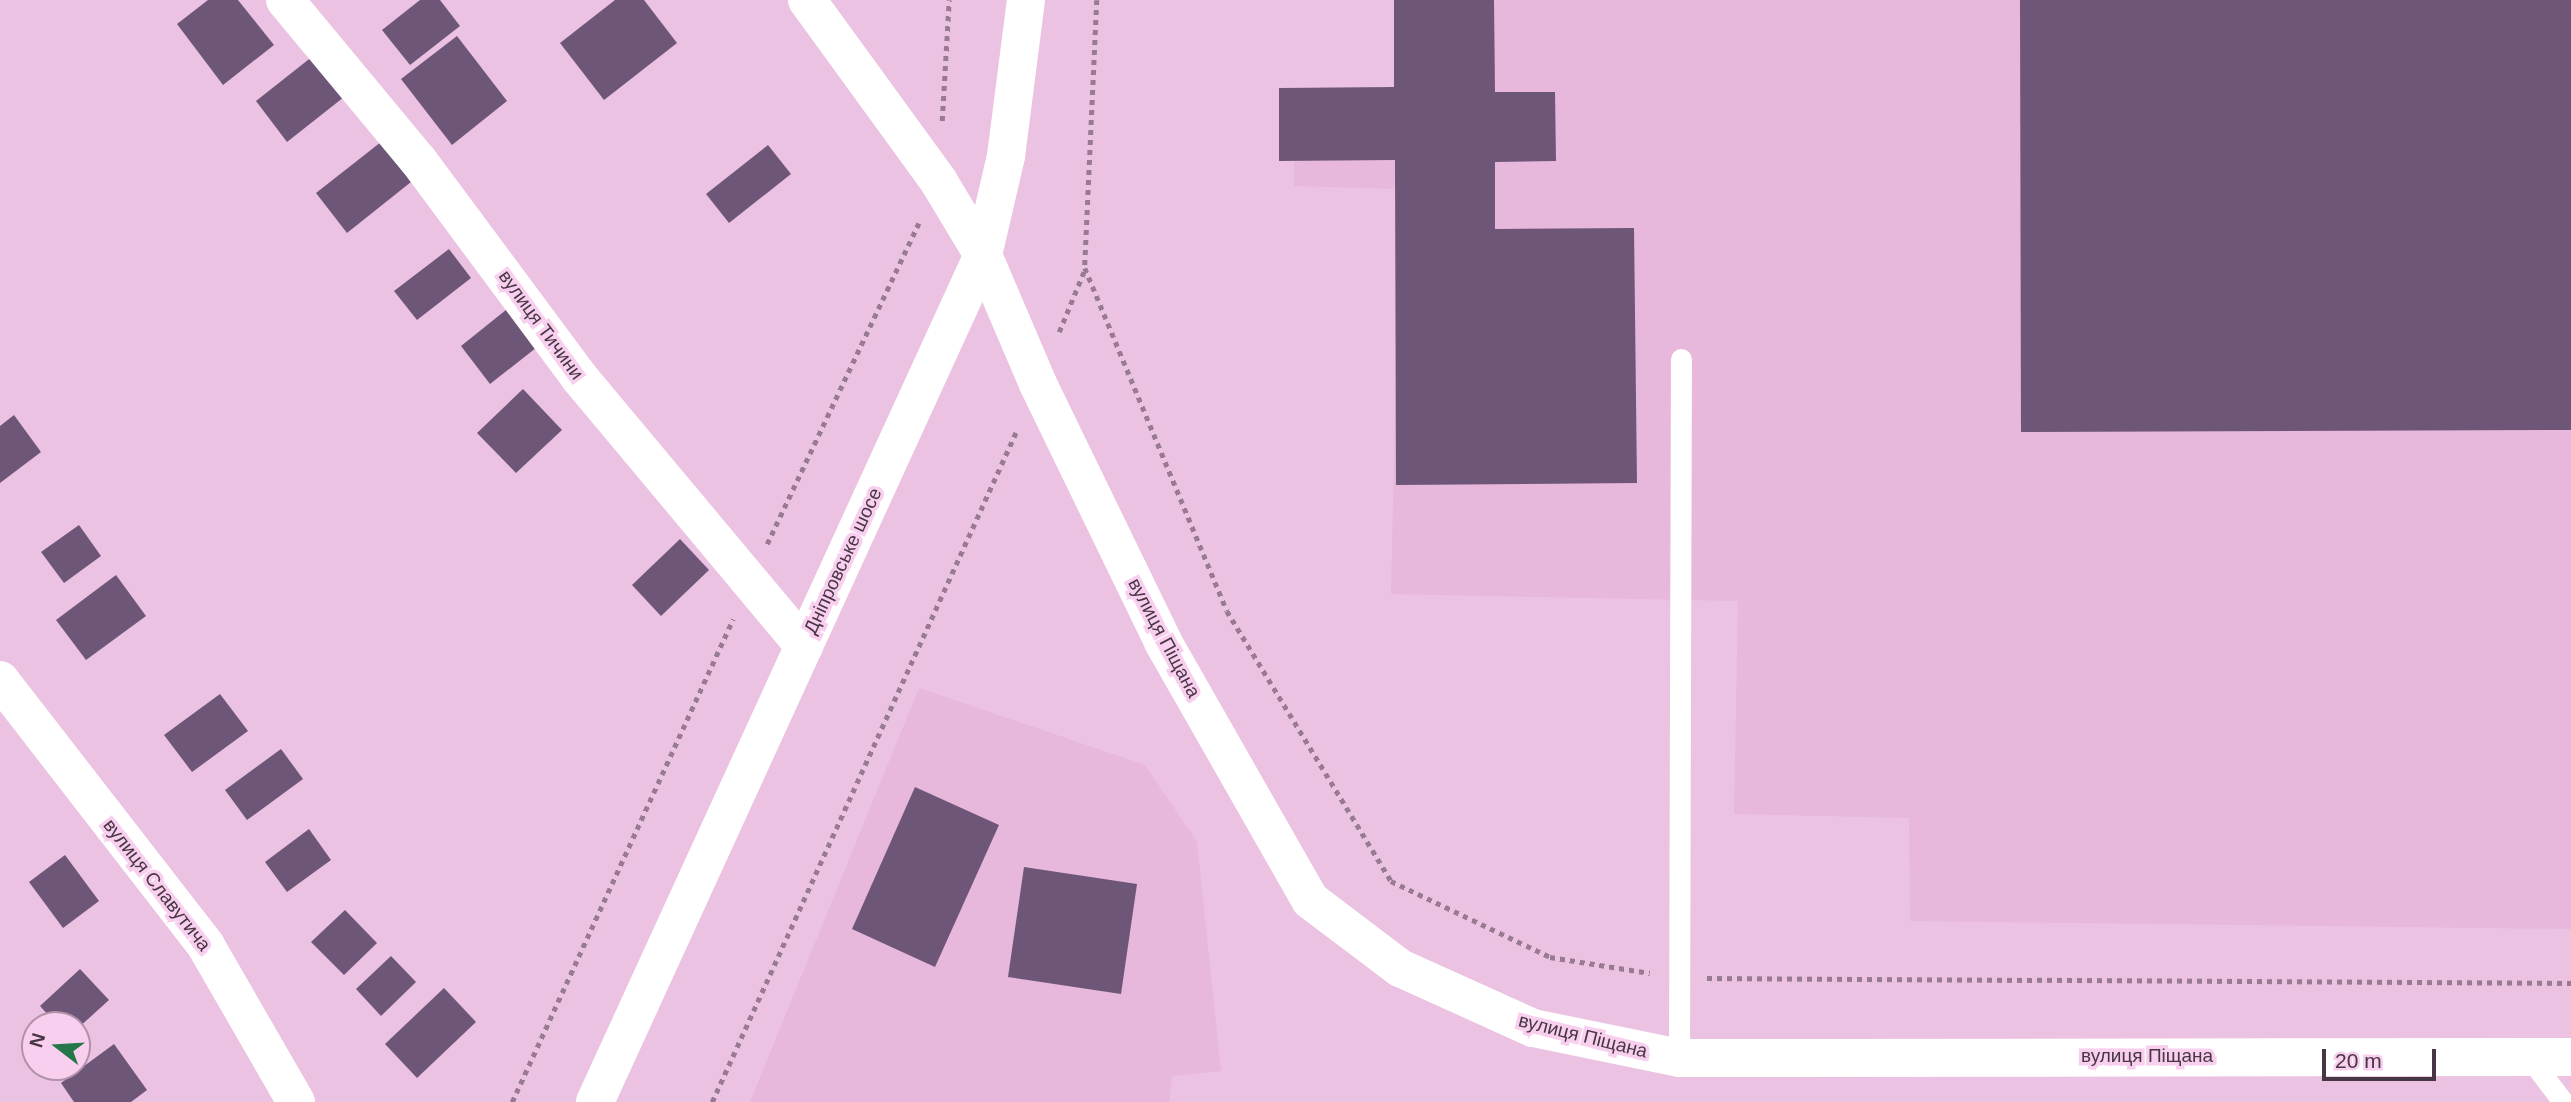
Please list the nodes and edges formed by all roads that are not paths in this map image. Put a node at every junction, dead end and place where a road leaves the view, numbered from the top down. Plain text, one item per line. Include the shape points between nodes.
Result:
1 (285, 0) edge
2 (807, 0) edge
3 (1026, 0) edge
4 (983, 255) junction
5 (1681, 359) dead end
6 (804, 646) junction
7 (0, 680) edge
8 (2529, 1057) junction
9 (2571, 1057) edge
10 (1679, 1058) junction
11 (296, 1102) edge
12 (595, 1102) edge
13 (2563, 1102) edge

1 - 6 street, вулиця Тичини via 418,160 579,377
2 - 4 street, вулиця Піщана via 939,182
3 - 4 street, Дніпровське шосе via 1006,156
4 - 6 street, Дніпровське шосе
4 - 10 street, вулиця Піщана via 1038,384 1163,642 1310,900 1400,968 1469,1002 1533,1028
5 - 10 lane
6 - 12 street, Дніпровське шосе
7 - 11 street, вулиця Славутича via 206,946
8 - 9 street, вулиця Піщана
8 - 10 street, вулиця Піщана
8 - 13 lane

